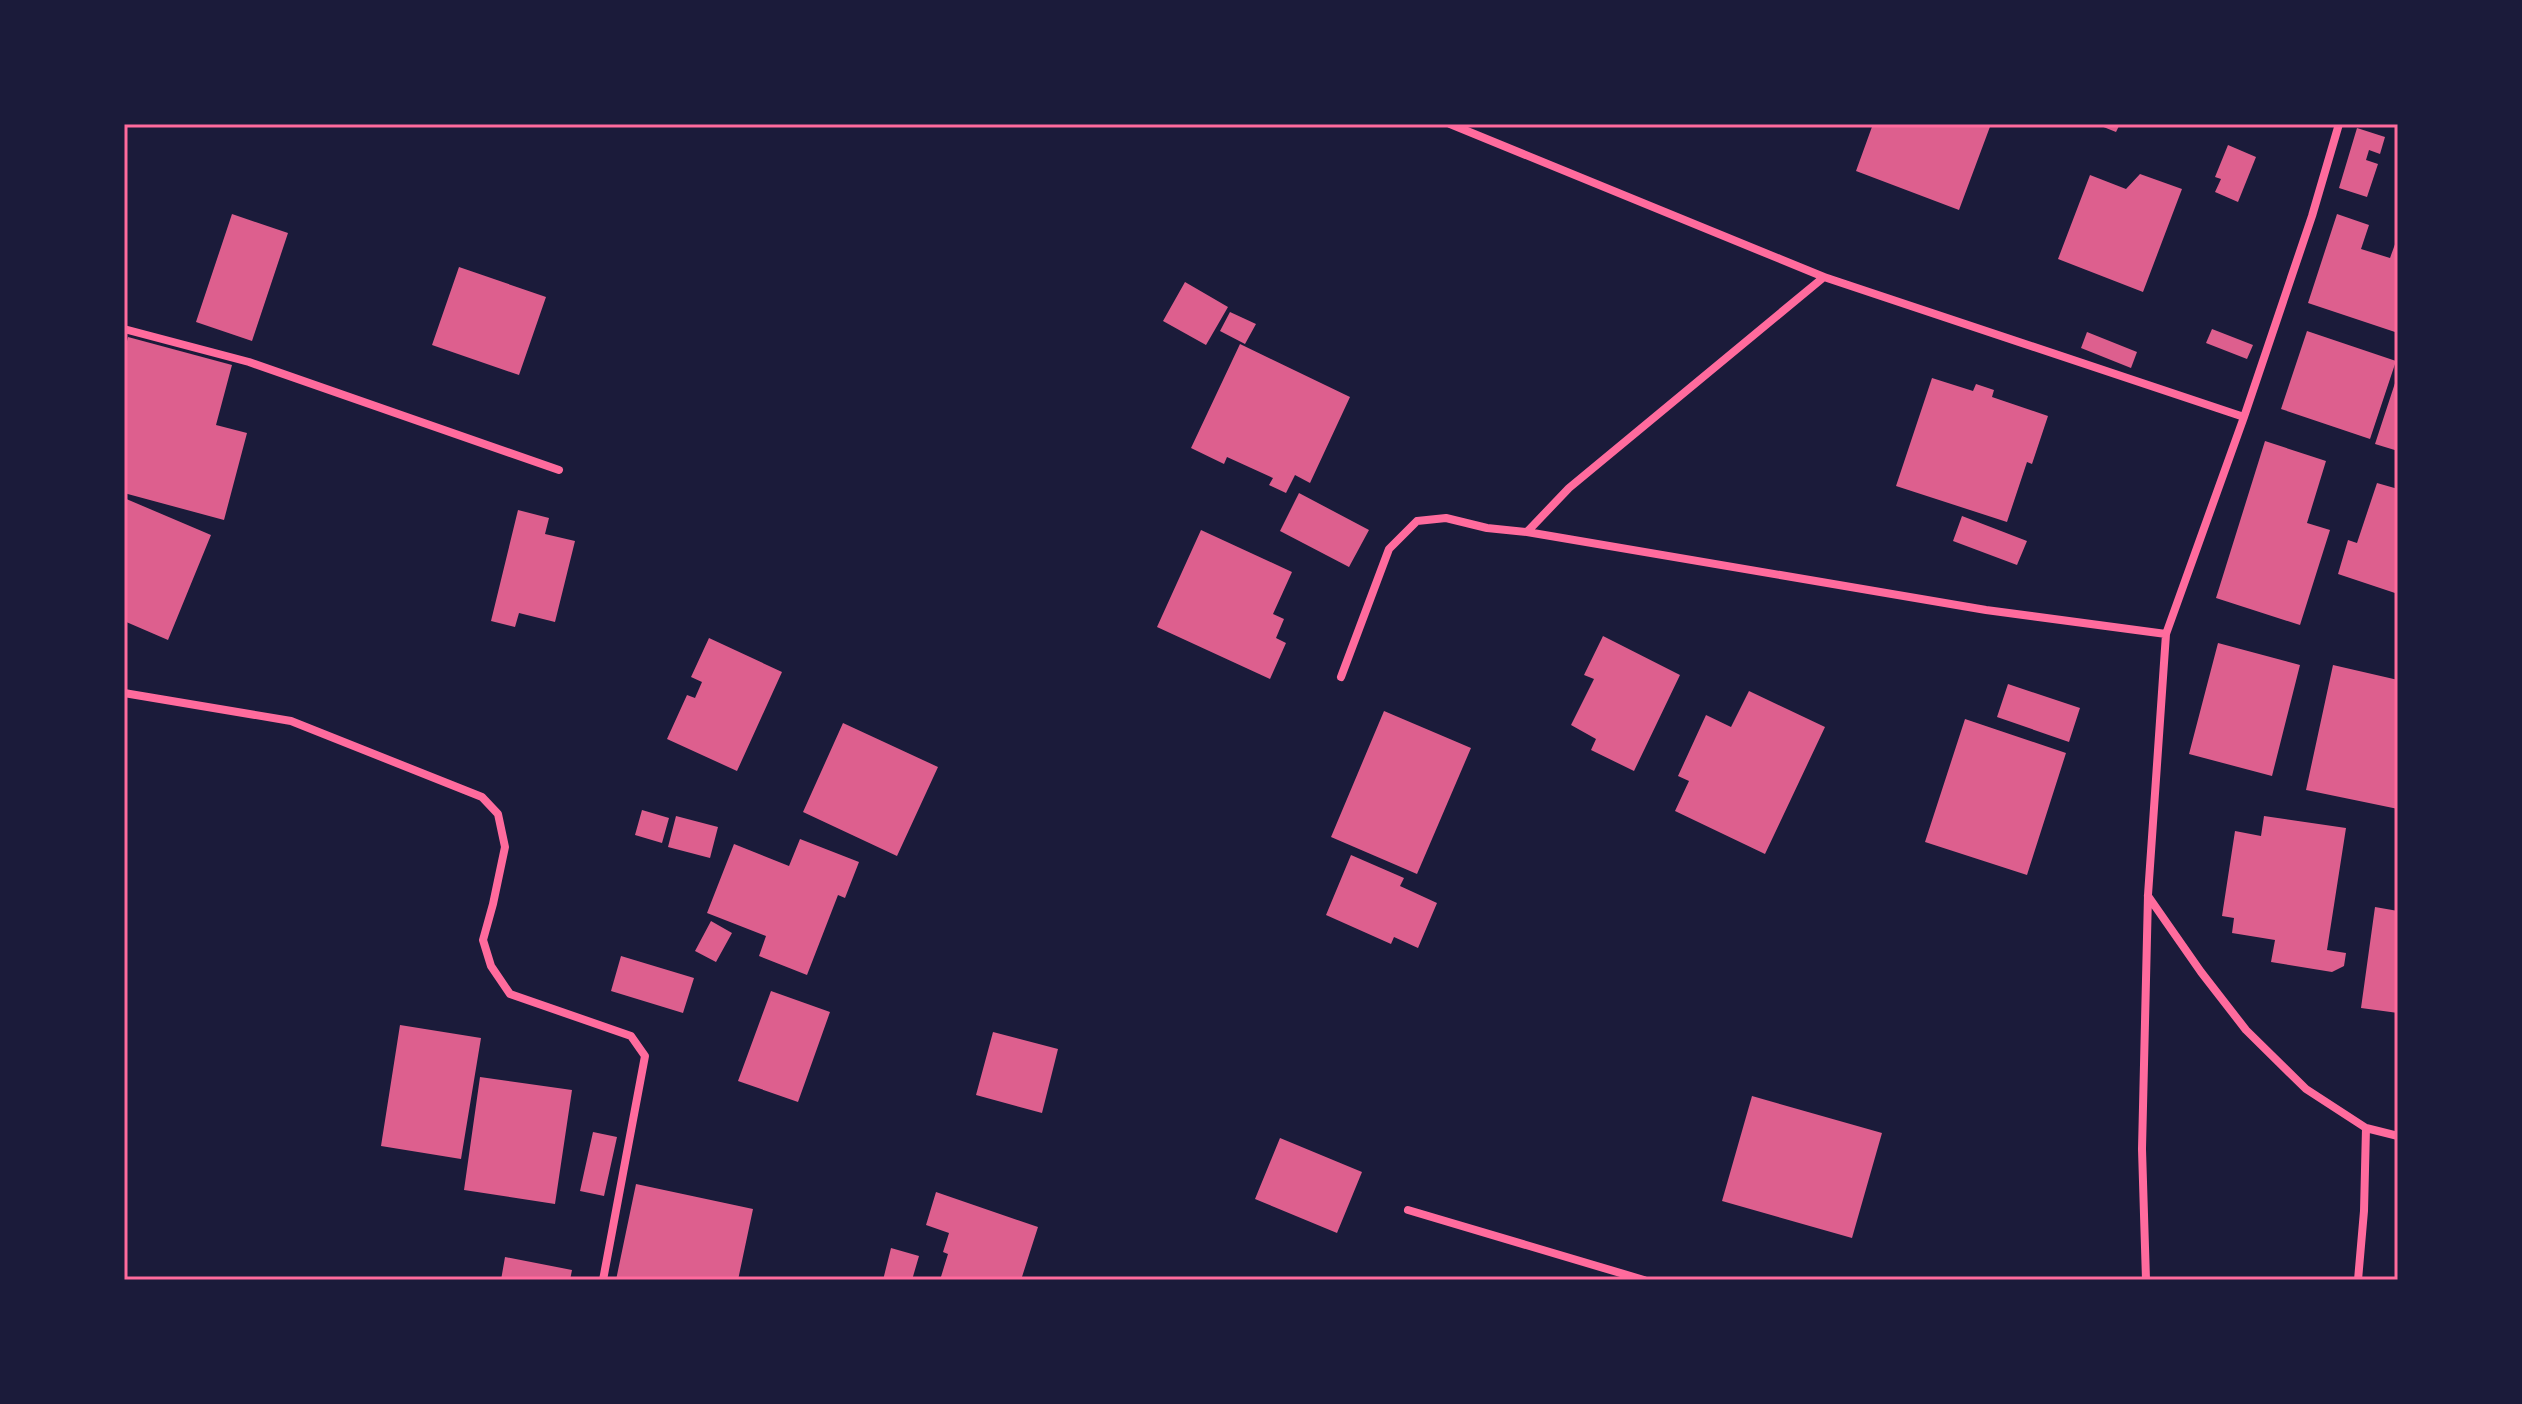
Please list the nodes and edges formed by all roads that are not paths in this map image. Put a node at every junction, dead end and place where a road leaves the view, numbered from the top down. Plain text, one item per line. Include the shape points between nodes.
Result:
1 (1450, 124) edge
2 (2339, 124) edge
3 (1824, 277) junction
4 (124, 329) edge
5 (2244, 417) junction
6 (559, 470) dead end
7 (1527, 532) junction
8 (2166, 634) junction
9 (1341, 677) dead end
10 (124, 693) edge
11 (2148, 895) junction
12 (2366, 1128) junction
13 (2398, 1136) edge
14 (1408, 1210) dead end
15 (603, 1280) edge
16 (1644, 1280) edge
17 (2146, 1280) edge
18 (2358, 1280) edge

1 - 3 street
2 - 5 street
3 - 5 street
3 - 7 street via 1569,488
4 - 6 street via 249,362
5 - 8 street
7 - 8 street via 1986,610
7 - 9 street via 1446,518 1417,521 1389,549
8 - 11 street
10 - 15 street via 291,721 482,797 498,814 505,847 483,940 491,966 510,994 631,1036 645,1056
11 - 12 street via 2246,1030 2306,1089
11 - 17 street via 2142,1149
12 - 13 street
12 - 18 street
14 - 16 street

